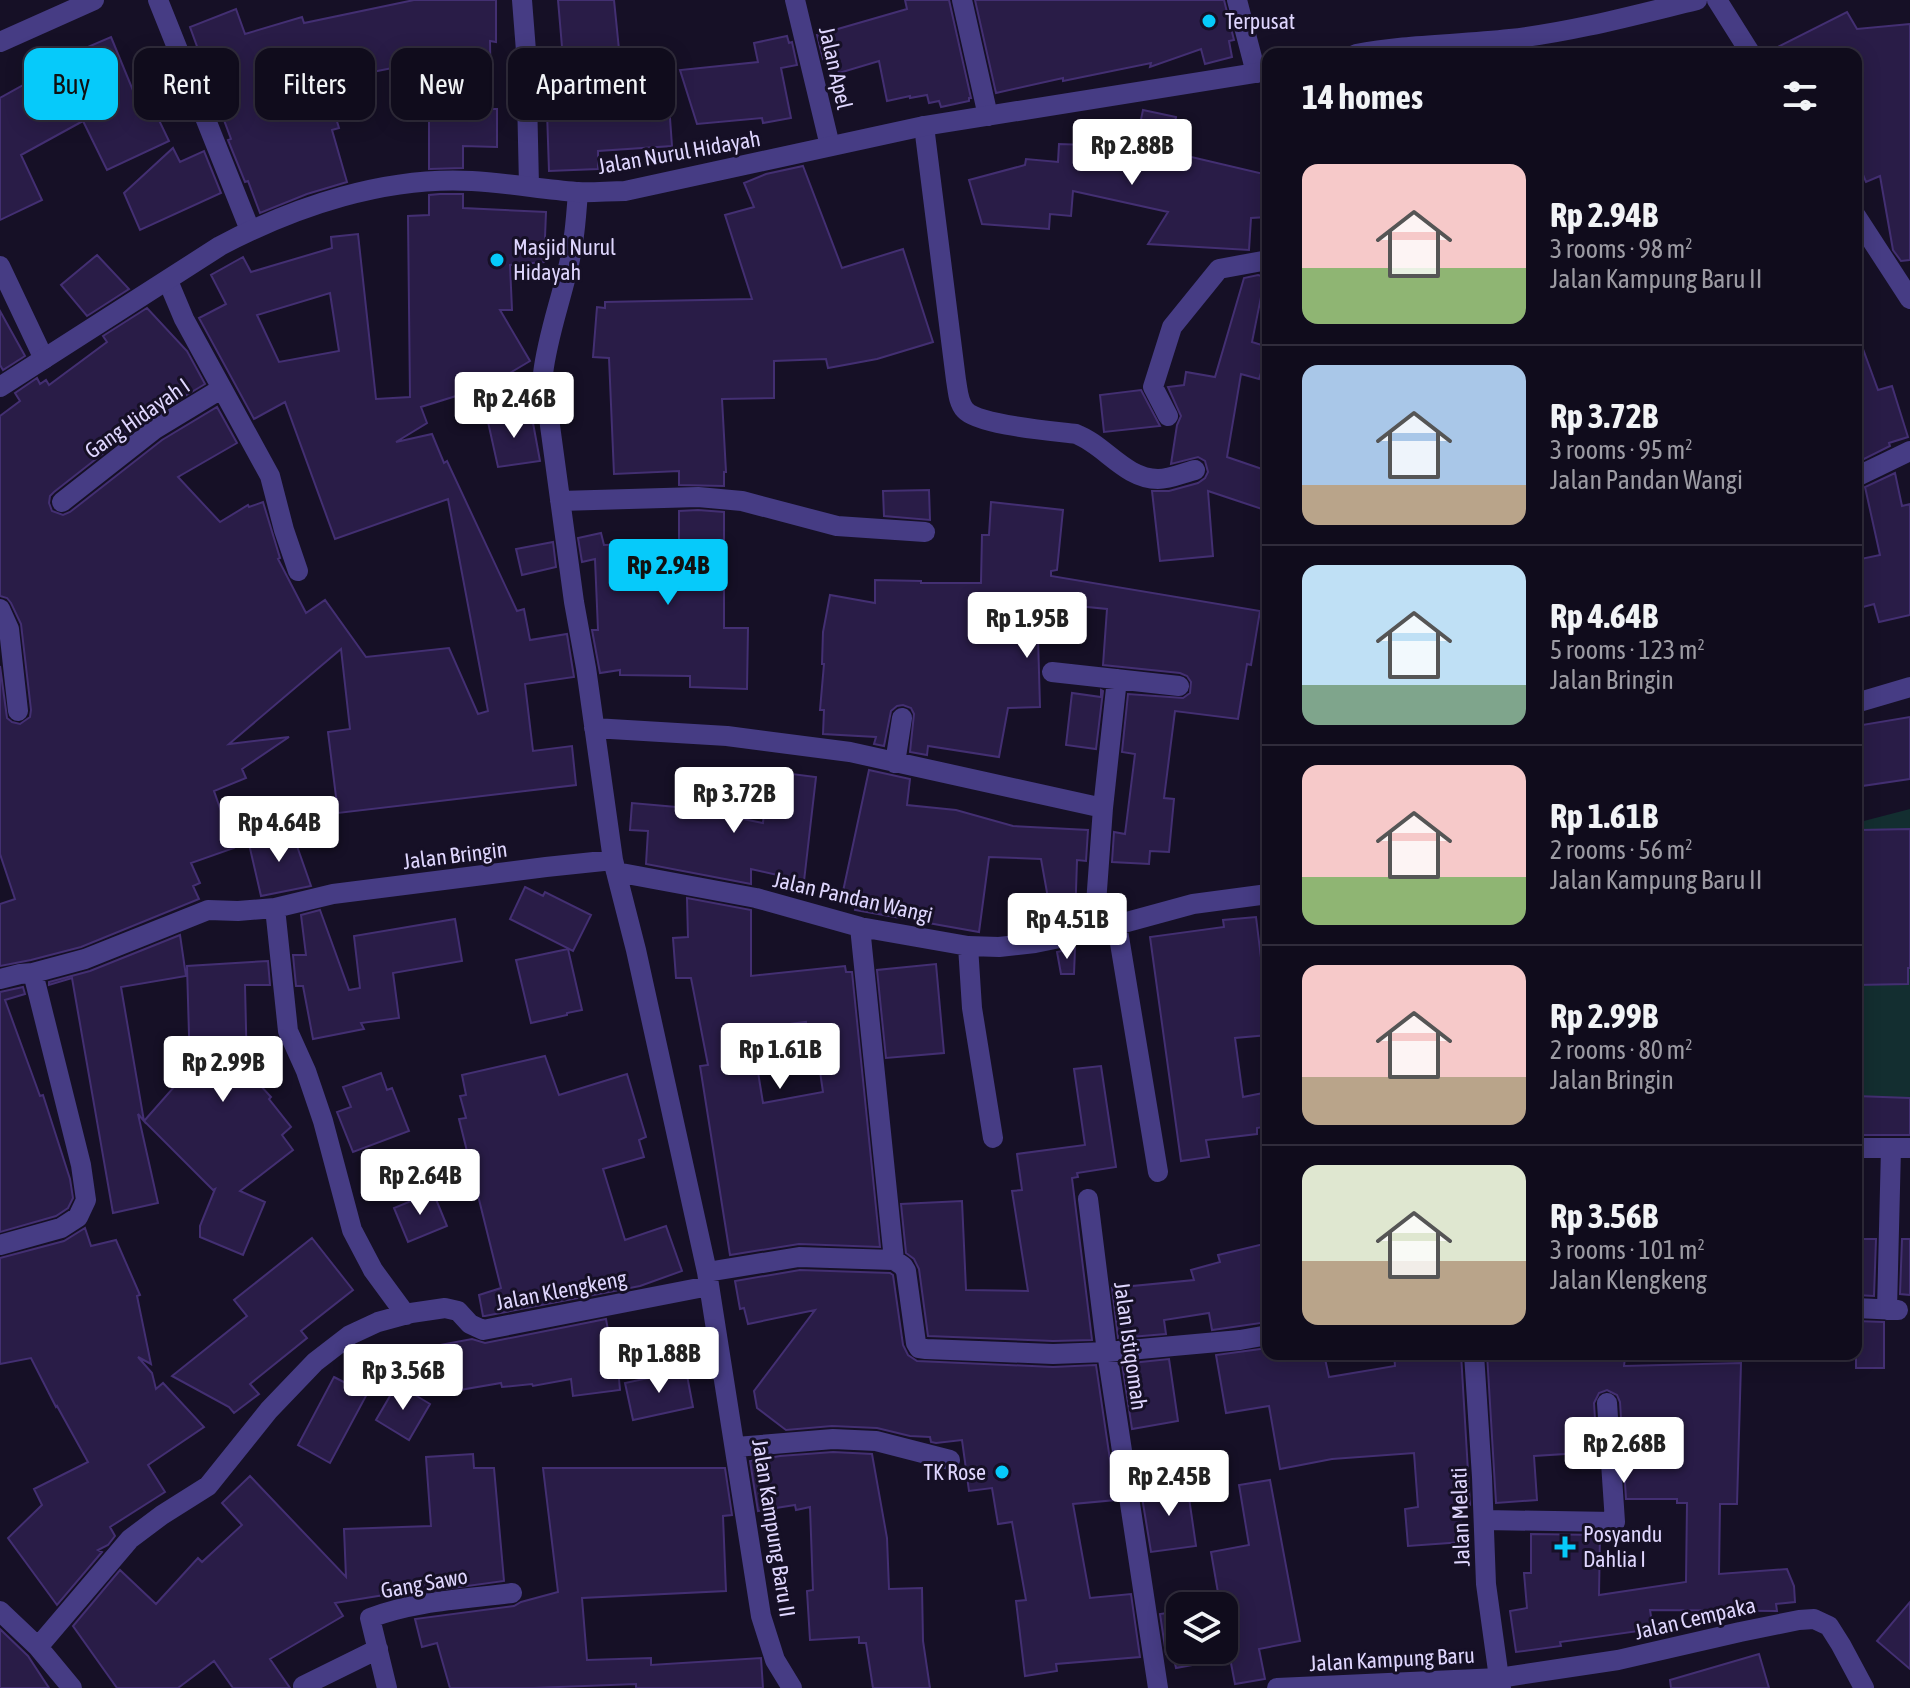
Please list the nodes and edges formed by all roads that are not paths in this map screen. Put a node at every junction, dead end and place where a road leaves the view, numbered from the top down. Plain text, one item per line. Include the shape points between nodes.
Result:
1 (94, 0) edge
2 (158, 0) edge
3 (522, 0) edge
4 (795, 0) edge
5 (962, 0) edge
6 (1237, 0) edge
7 (1697, 0) edge
8 (1717, 0) edge
9 (0, 42) edge
10 (1398, 48) edge
11 (1473, 48) edge
12 (1747, 48) edge
13 (1262, 72) edge
14 (988, 116) junction
15 (924, 126) junction
16 (830, 146) junction
17 (529, 186) junction
18 (578, 192) junction
19 (1862, 225) edge
20 (250, 230) junction
21 (1262, 261) edge
22 (0, 266) edge
23 (168, 281) junction
24 (1910, 299) edge
25 (44, 359) junction
26 (0, 387) edge
27 (221, 389) junction
28 (1168, 416) dead end
29 (1910, 451) edge
30 (1195, 470) dead end
31 (1862, 474) edge
32 (560, 501) junction
33 (62, 502) dead end
34 (925, 532) dead end
35 (298, 571) dead end
36 (0, 609) edge
37 (1052, 672) dead end
38 (1117, 679) junction
39 (1179, 686) dead end
40 (1910, 687) edge
41 (1862, 701) edge
42 (18, 711) dead end
43 (902, 718) dead end
44 (594, 728) junction
45 (895, 763) junction
46 (1103, 808) junction
47 (614, 866) junction
48 (1262, 895) edge
49 (275, 908) junction
50 (1117, 925) junction
51 (860, 927) junction
52 (1094, 931) junction
53 (968, 946) junction
54 (33, 973) junction
55 (0, 979) edge
56 (993, 1138) dead end
57 (1862, 1148) edge
58 (1900, 1148) edge
59 (1158, 1172) dead end
60 (1088, 1199) dead end
61 (0, 1245) edge
62 (894, 1260) junction
63 (708, 1279) junction
64 (1862, 1308) edge
65 (406, 1315) junction
66 (1262, 1336) edge
67 (1107, 1352) junction
68 (1474, 1360) edge
69 (1607, 1403) dead end
70 (736, 1447) junction
71 (950, 1460) dead end
72 (1484, 1520) junction
73 (512, 1593) dead end
74 (0, 1611) edge
75 (38, 1647) junction
76 (378, 1649) junction
77 (1500, 1683) edge
78 (303, 1686) dead end
79 (72, 1688) edge
80 (387, 1688) edge
81 (792, 1688) edge
82 (1158, 1688) edge
83 (1277, 1688) edge
84 (1864, 1688) edge

1 - 9 street
2 - 20 street
3 - 17 street
4 - 16 street, Jalan Apel
5 - 14 street
6 - 13 street
7 - 11 street
8 - 12 street
10 - 11 street
13 - 14 street, Jalan Nurul Hidayah
14 - 15 street, Jalan Nurul Hidayah
15 - 16 street, Jalan Nurul Hidayah
15 - 30 street via 956,380 967,412 995,423 1087,438 1139,475 1161,479
16 - 18 street, Jalan Nurul Hidayah via 625,191
17 - 18 street, Jalan Nurul Hidayah
17 - 20 street, Jalan Nurul Hidayah via 469,181 405,184 315,206
18 - 32 street, Jalan Kampung Baru II via 568,270 543,374
19 - 24 street
20 - 23 street, Jalan Nurul Hidayah
21 - 28 street via 1219,269 1172,327 1153,387
22 - 25 street
23 - 25 street, Jalan Nurul Hidayah
23 - 27 street, Gang Hidayah I
25 - 26 street, Jalan Nurul Hidayah
27 - 33 street, Gang Hidayah I via 155,429
27 - 35 street via 270,476
29 - 31 street
32 - 34 street via 698,497 742,501 837,526
32 - 44 street, Jalan Kampung Baru II
36 - 42 street via 9,629
37 - 38 street
38 - 39 street
38 - 46 street
40 - 41 street
43 - 45 street
44 - 45 street via 727,736
44 - 47 street, Jalan Kampung Baru II
45 - 46 street
46 - 52 street
47 - 49 street, Jalan Bringin via 546,867 333,894
47 - 51 street, Jalan Pandan Wangi
47 - 63 street, Jalan Kampung Baru II
48 - 50 street, Jalan Pandan Wangi via 1193,904
49 - 54 street, Jalan Bringin via 208,910
49 - 65 street via 288,1031 323,1121 352,1230
50 - 52 street, Jalan Pandan Wangi
50 - 59 street
51 - 53 street, Jalan Pandan Wangi
51 - 62 street
52 - 53 street, Jalan Pandan Wangi via 1035,943
53 - 56 street via 972,1008
54 - 55 street
54 - 61 street via 86,1200 78,1217 61,1228
57 - 58 street
58 - 64 street via 1892,1310
60 - 67 street, Jalan Istiqomah
62 - 63 street, Jalan Klengkeng via 799,1257
62 - 67 street via 906,1271 919,1348
63 - 65 street, Jalan Klengkeng via 483,1330 445,1308
63 - 70 street, Jalan Kampung Baru II
65 - 75 street, Jalan Klengkeng via 350,1335 315,1362 208,1486 130,1539
66 - 67 street
67 - 82 street, Jalan Istiqomah
68 - 72 street, Jalan Melati
69 - 72 street via 1615,1522
70 - 71 street via 876,1441
70 - 81 street, Jalan Kampung Baru II via 761,1616 775,1660
72 - 77 street, Jalan Melati via 1486,1584
73 - 76 street, Gang Sawo via 370,1618
74 - 75 street
75 - 79 street
76 - 78 street
76 - 80 street, Gang Sawo
77 - 83 street, Jalan Kampung Baru
77 - 84 street, Jalan Cempaka via 1814,1619 1829,1626

